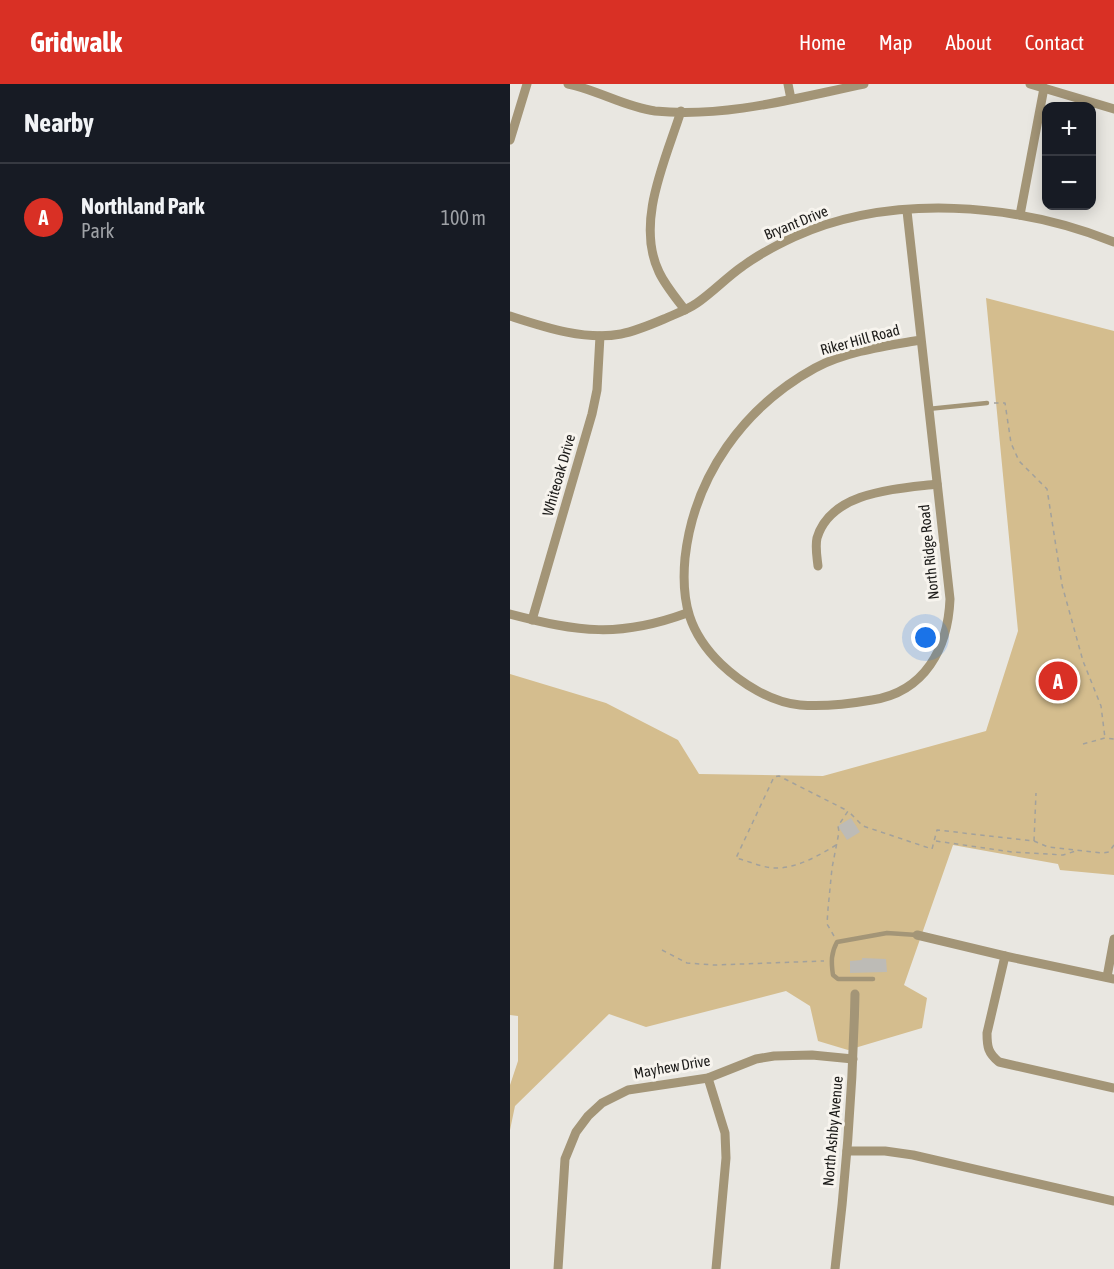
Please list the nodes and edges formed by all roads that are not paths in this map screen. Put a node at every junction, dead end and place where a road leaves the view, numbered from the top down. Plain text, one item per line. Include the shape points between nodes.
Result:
1 (527, 84) edge
2 (568, 84) edge
3 (788, 84) edge
4 (864, 84) edge
5 (1030, 84) edge
6 (1044, 88) junction
7 (791, 99) junction
8 (1114, 109) edge
9 (681, 111) junction
10 (510, 140) edge
11 (907, 210) junction
12 (1020, 215) junction
13 (1114, 242) edge
14 (685, 310) junction
15 (510, 316) edge
16 (600, 336) junction
17 (920, 340) junction
18 (987, 403) road end
19 (928, 409) junction
20 (937, 484) junction
21 (818, 566) dead end
22 (687, 613) junction
23 (510, 614) edge
24 (532, 620) junction
25 (917, 935) joint
26 (1114, 939) edge
27 (1005, 956) junction
28 (1110, 978) edge
29 (873, 979) dead end
30 (855, 994) dead end
31 (853, 1059) junction
32 (708, 1078) junction
33 (1114, 1088) edge
34 (846, 1150) junction
35 (1114, 1201) edge
36 (558, 1269) edge
37 (716, 1269) edge
38 (835, 1269) edge

1 - 10 street
2 - 9 street via 639,107
3 - 7 street
4 - 7 street
5 - 6 street
6 - 8 street
6 - 12 street
7 - 9 street via 746,108
9 - 14 street via 653,201 650,238 658,271
11 - 12 street, Bryant Drive via 975,209
11 - 14 street, Bryant Drive via 844,220 796,236 742,266
11 - 17 street, North Ridge Road
12 - 13 street, Bryant Drive
14 - 16 street, Bryant Drive via 647,326
15 - 16 street, Bryant Drive via 563,331
16 - 24 street, Whiteoak Drive via 592,414
17 - 19 street, North Ridge Road
17 - 22 street, Riker Hill Road via 859,352 818,366 764,405 736,434 709,473 692,518 685,565
18 - 19 lane
19 - 20 street, North Ridge Road
20 - 21 street via 882,491 836,512 817,540
20 - 22 street, North Ridge Road via 949,616 934,660 900,692 883,699 840,705 800,705 767,696 716,659
22 - 24 street via 660,623 606,631
23 - 24 street
25 - 27 street
25 - 29 lane via 887,933 837,942 832,950 833,975 838,979
26 - 28 street
27 - 28 street
27 - 33 street via 987,1033 990,1055 999,1062
30 - 31 street, North Ashby Avenue
31 - 32 street, Mayhew Drive via 774,1056
31 - 34 street, North Ashby Avenue
32 - 36 street, Mayhew Drive via 628,1090 602,1103 581,1124 565,1159
32 - 37 street via 725,1133 726,1150
34 - 35 street via 913,1155
34 - 38 street, North Ashby Avenue

